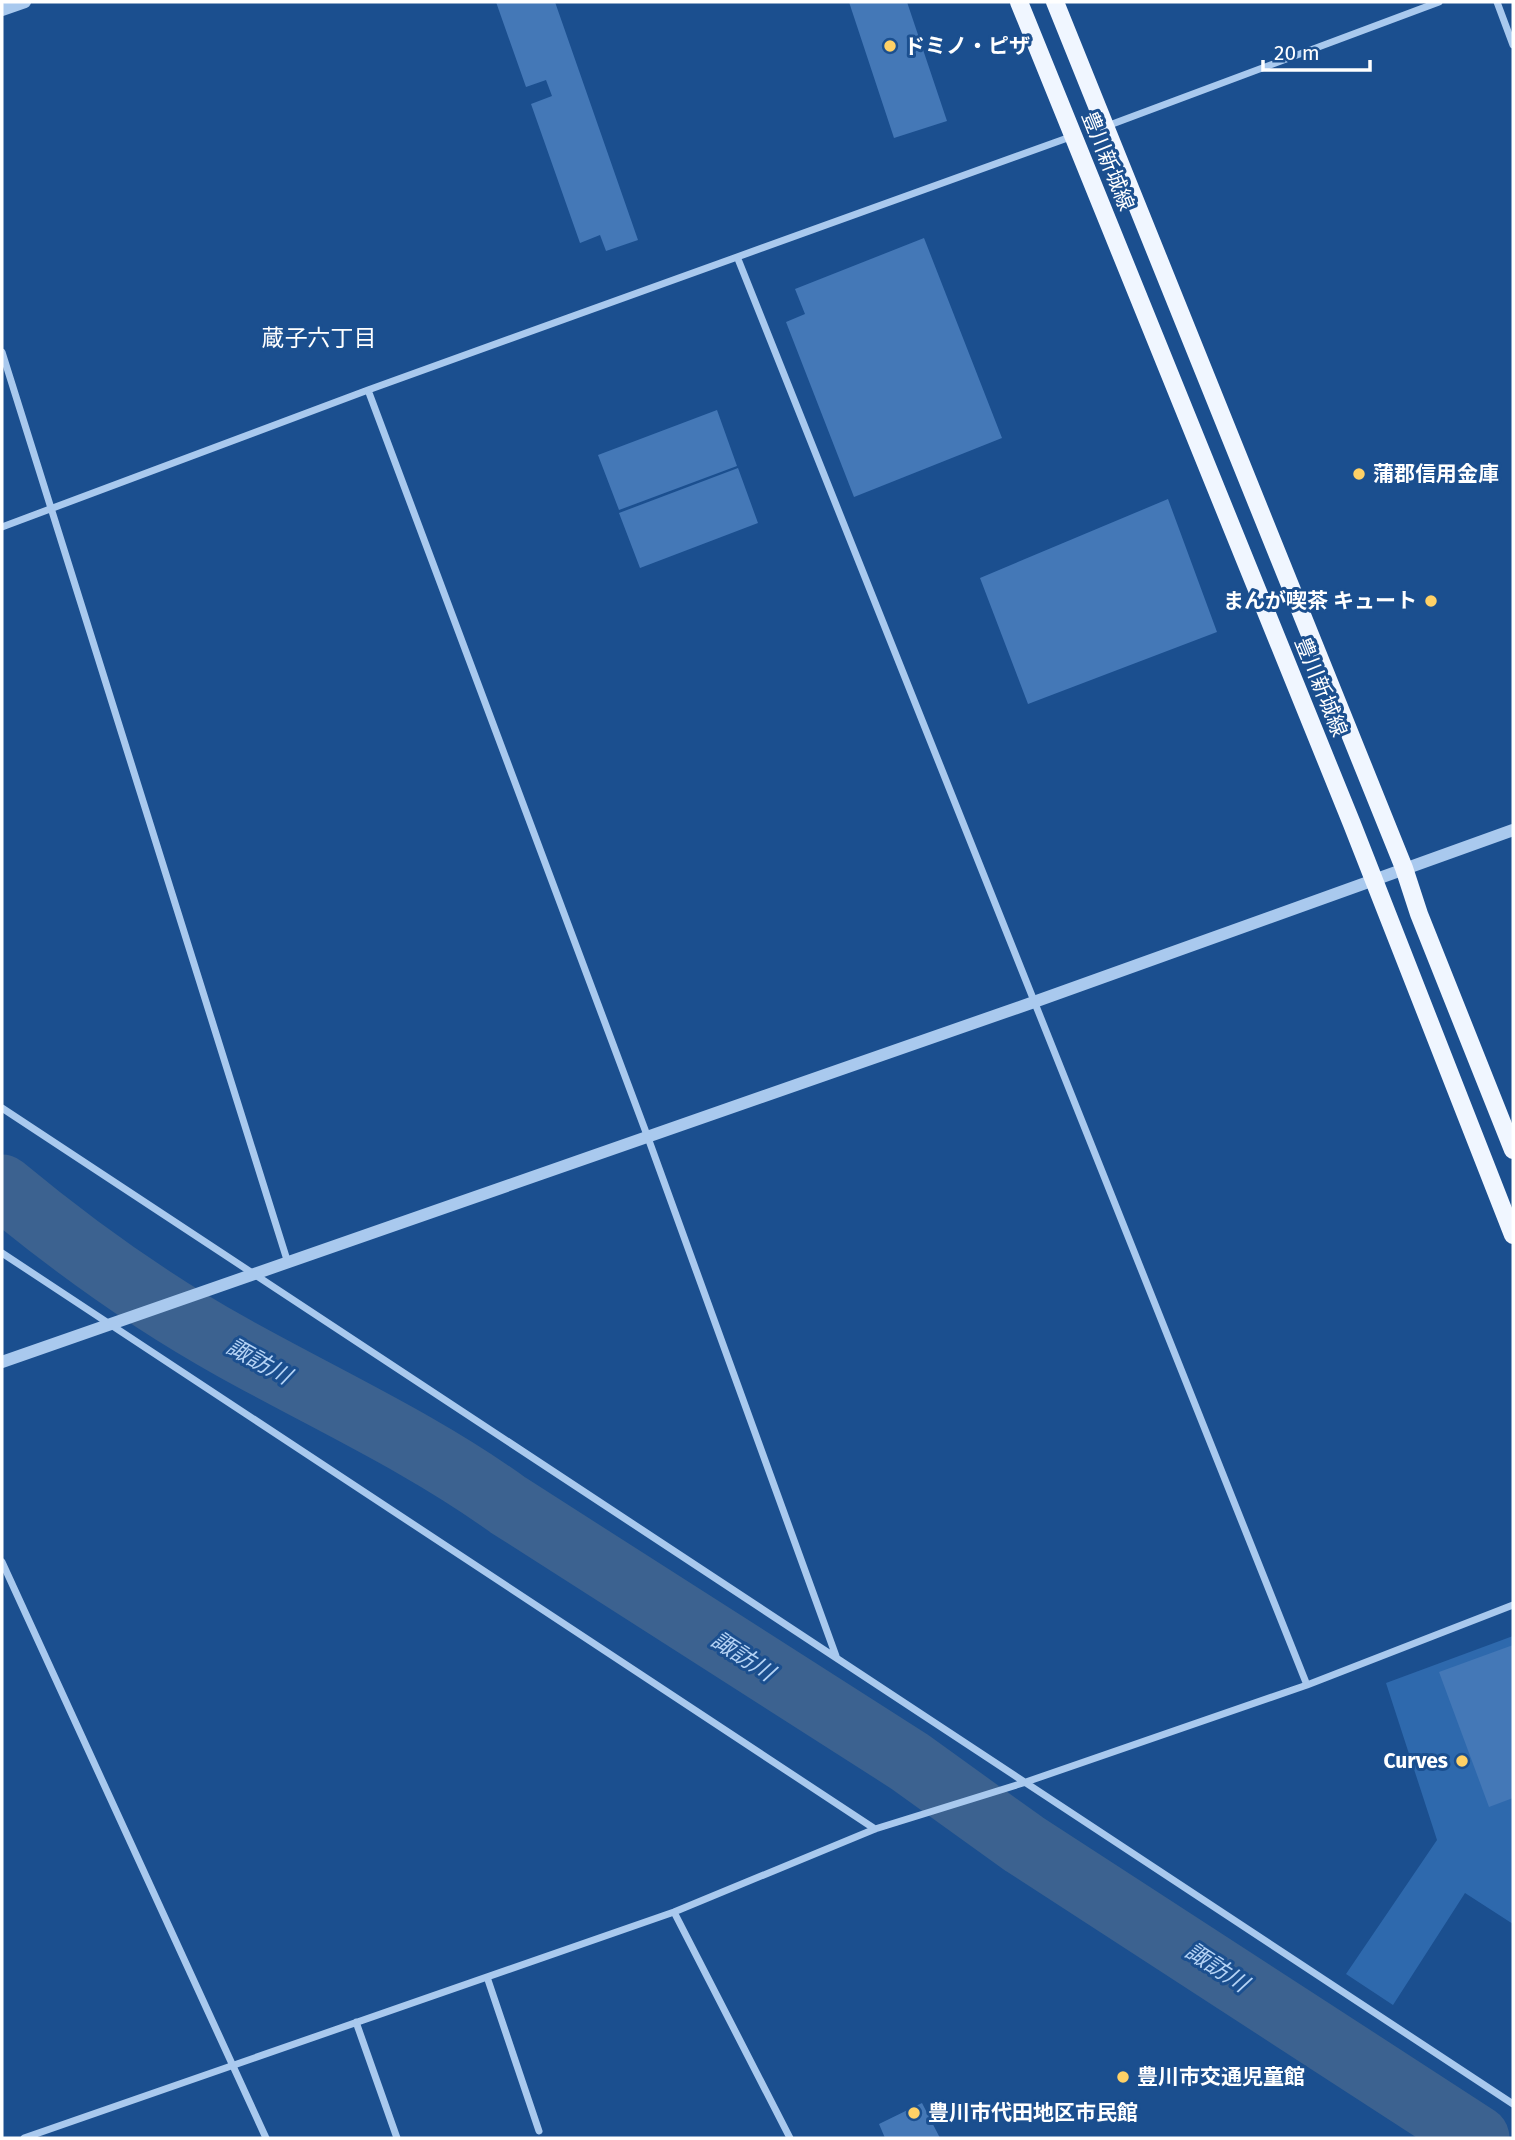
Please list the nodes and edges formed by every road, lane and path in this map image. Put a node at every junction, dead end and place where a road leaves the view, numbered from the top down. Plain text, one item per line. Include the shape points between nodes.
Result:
1 (24, 2) edge
2 (1019, 2) edge
3 (1055, 2) edge
4 (1439, 2) edge
5 (1497, 2) edge
6 (2, 10) edge
7 (1513, 45) edge
8 (1107, 126) junction
9 (1073, 136) junction
10 (738, 259) junction
11 (2, 352) edge
12 (368, 390) junction
13 (50, 508) junction
14 (2, 527) edge
15 (1513, 830) edge
16 (1404, 868) junction
17 (1373, 880) junction
18 (1034, 1002) junction
19 (2, 1108) edge
20 (647, 1135) junction
21 (1513, 1150) edge
22 (1513, 1235) edge
23 (2, 1253) edge
24 (289, 1264) junction
25 (258, 1274) junction
26 (111, 1323) junction
27 (2, 1362) edge
28 (2, 1562) edge
29 (1513, 1605) edge
30 (836, 1656) junction
31 (1307, 1685) junction
32 (1023, 1783) junction
33 (875, 1829) junction
34 (674, 1912) junction
35 (487, 1976) junction
36 (356, 2022) junction
37 (233, 2064) junction
38 (1513, 2104) edge
39 (539, 2131) dead end
40 (24, 2138) edge
41 (266, 2138) edge
42 (397, 2138) edge
43 (790, 2138) edge

1 - 6 street
2 - 9 main road, 豊川新城線
3 - 8 main road, 豊川新城線
4 - 8 street
5 - 7 street
8 - 16 main road, 豊川新城線
9 - 10 street
9 - 17 main road, 豊川新城線
10 - 12 street
10 - 18 street
11 - 13 street
12 - 13 street
12 - 20 street
13 - 14 street
13 - 24 street
15 - 16 street
16 - 17 street
16 - 21 main road, 豊川新城線
17 - 18 street
17 - 22 main road, 豊川新城線
18 - 20 street
18 - 31 street
19 - 25 street
20 - 24 street
20 - 30 street
23 - 26 street
24 - 25 street
25 - 26 street
25 - 30 street
26 - 27 street
26 - 33 street
28 - 37 street
29 - 31 street
30 - 32 street
31 - 32 street
32 - 33 street
32 - 38 street
33 - 34 street
34 - 35 street
34 - 43 street
35 - 36 street
35 - 39 street
36 - 37 street
36 - 42 street
37 - 40 street
37 - 41 street

